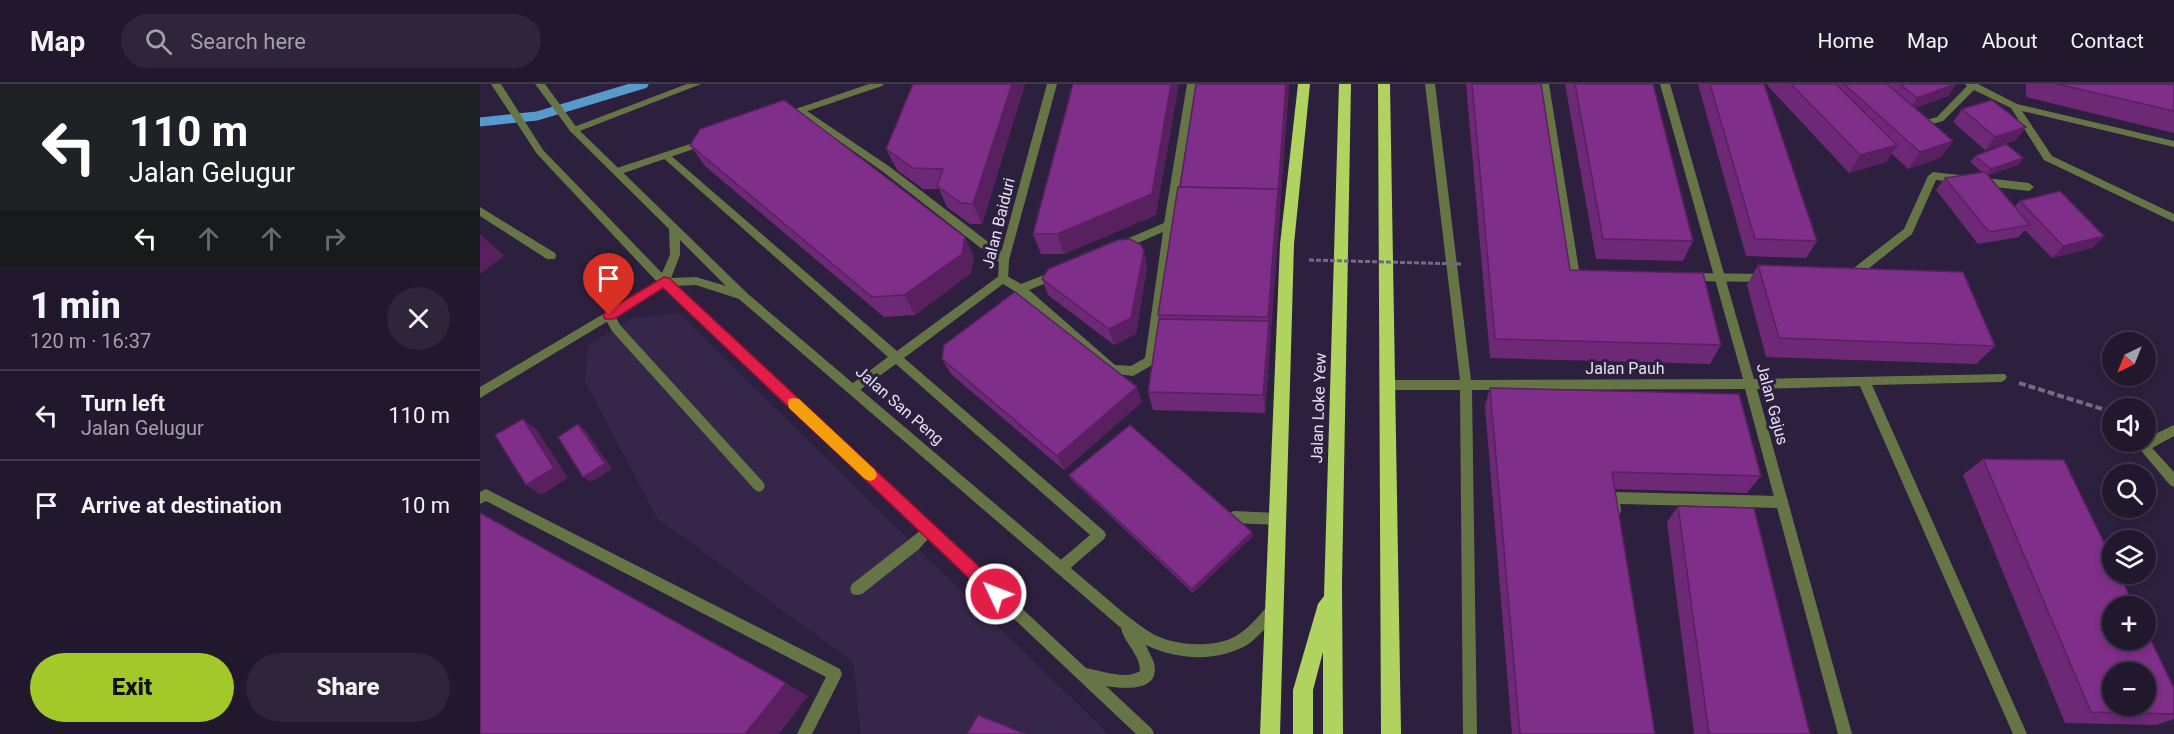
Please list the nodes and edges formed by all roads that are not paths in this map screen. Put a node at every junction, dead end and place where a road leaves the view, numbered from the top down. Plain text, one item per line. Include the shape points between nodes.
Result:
1 (496, 84) edge
2 (540, 84) edge
3 (696, 84) edge
4 (879, 84) edge
5 (1052, 84) edge
6 (1192, 84) edge
7 (1304, 84) edge
8 (1345, 84) edge
9 (1384, 84) edge
10 (1430, 84) edge
11 (1544, 84) edge
12 (1665, 84) edge
13 (1971, 85) edge
14 (2014, 106) junction
15 (801, 110) junction
16 (778, 118) edge
17 (1908, 124) edge
18 (574, 130) junction
19 (710, 140) edge
20 (2174, 144) edge
21 (665, 155) junction
22 (890, 158) edge
23 (886, 169) junction
24 (618, 171) junction
25 (2029, 187) dead end
26 (480, 211) edge
27 (2174, 218) edge
28 (1169, 225) junction
29 (674, 228) junction
30 (1105, 253) edge
31 (551, 256) dead end
32 (1004, 260) junction
33 (1062, 271) edge
34 (1596, 275) edge
35 (1675, 277) edge
36 (1720, 278) junction
37 (1776, 278) edge
38 (1842, 278) edge
39 (1002, 279) junction
40 (664, 282) junction
41 (1020, 289) junction
42 (744, 297) junction
43 (609, 315) junction
44 (896, 357) junction
45 (2001, 377) road end
46 (1864, 381) junction
47 (1750, 384) junction
48 (1386, 385) junction
49 (1466, 385) junction
50 (853, 389) junction
51 (480, 393) edge
52 (2174, 430) edge
53 (2156, 437) edge
54 (2150, 452) edge
55 (2174, 481) edge
56 (759, 486) dead end
57 (480, 498) edge
58 (1782, 502) junction
59 (1234, 517) edge
60 (1278, 519) junction
61 (1617, 522) edge
62 (929, 530) junction
63 (1061, 567) junction
64 (1333, 583) junction
65 (857, 589) dead end
66 (1275, 607) junction
67 (1121, 620) junction
68 (1080, 673) junction
69 (804, 734) edge
70 (1147, 734) edge
71 (1270, 734) edge
72 (1303, 734) edge
73 (1333, 734) edge
74 (1391, 734) edge
75 (1470, 734) edge
76 (1845, 734) edge
77 (2019, 734) edge

1 - 40 street via 540,152
2 - 18 street, Jalan San Peng
3 - 18 street
4 - 15 street
5 - 32 street, Jalan Baiduri
6 - 28 street
7 - 60 highway via 1287,244
8 - 64 highway, Jalan Loke Yew
9 - 48 highway
10 - 49 street
11 - 34 street via 1574,274
12 - 36 street, Jalan Gajus
13 - 14 street
13 - 17 street via 1940,119 1916,126
14 - 20 street
14 - 27 street via 2048,158
15 - 16 street
15 - 23 street
18 - 24 street, Jalan San Peng
19 - 21 street
21 - 24 street
21 - 44 street
22 - 23 street
23 - 32 street
24 - 29 street, Jalan San Peng
25 - 38 street via 1933,176 1908,231 1853,278
26 - 31 street
28 - 30 street
28 - 41 street via 1150,361 1133,371 1112,370
29 - 40 street via 675,255
29 - 42 street, Jalan San Peng
32 - 39 street, Jalan Baiduri
33 - 41 street
35 - 36 street
36 - 37 street
36 - 47 street, Jalan Gajus
39 - 41 street
39 - 44 street, Jalan Baiduri
40 - 42 street via 696,281
40 - 43 street
40 - 62 street
42 - 50 street, Jalan San Peng
43 - 51 street
43 - 56 street via 616,328
44 - 50 street, Jalan Baiduri
44 - 63 street via 1099,535
45 - 46 street, Jalan Pauh
46 - 47 street, Jalan Pauh
46 - 77 street
47 - 49 street, Jalan Pauh
47 - 58 street, Jalan Gajus
48 - 49 street, Jalan Pauh
48 - 74 highway
49 - 75 street
50 - 63 street, Jalan San Peng
52 - 53 street
54 - 55 street
57 - 69 street via 486,495 835,674
58 - 61 street via 1613,498
58 - 76 street, Jalan Gajus
59 - 60 street
60 - 66 highway
62 - 65 street
62 - 68 street
63 - 67 street, Jalan San Peng
64 - 72 highway via 1303,690
64 - 73 highway, Jalan Loke Yew
66 - 67 street, Jalan San Peng via 1237,643 1213,649 1182,649 1152,641
66 - 71 highway
67 - 68 street via 1148,660 1143,680 1133,684
68 - 70 street

